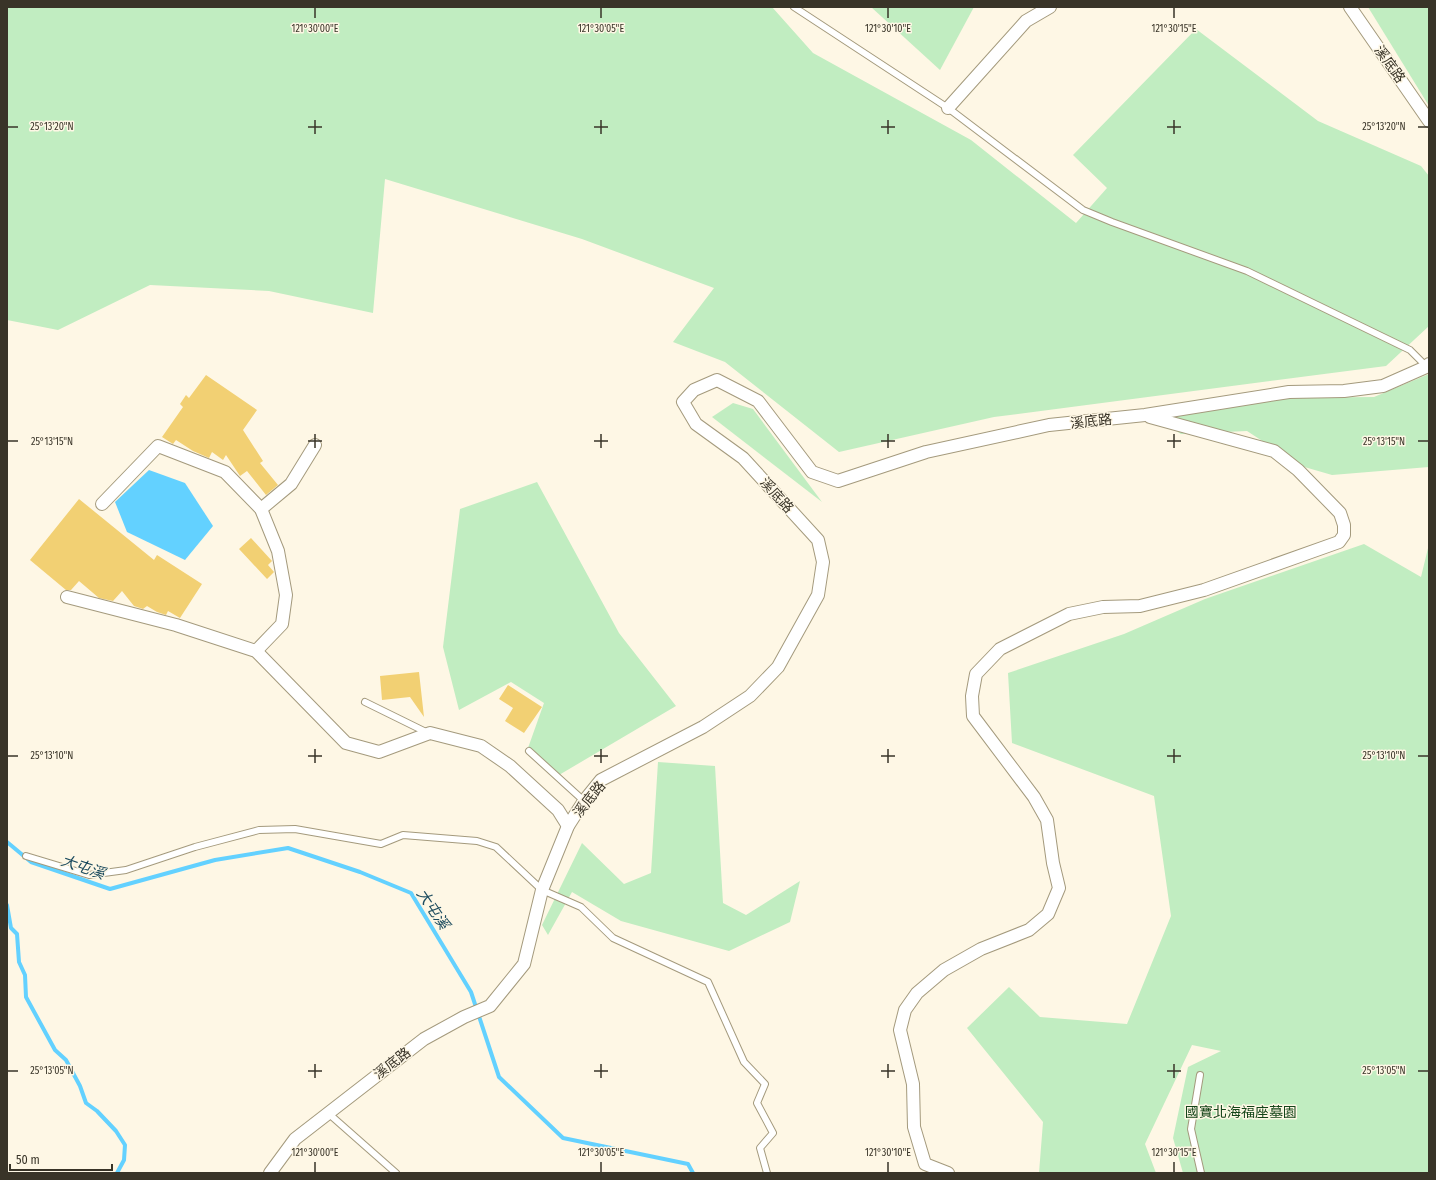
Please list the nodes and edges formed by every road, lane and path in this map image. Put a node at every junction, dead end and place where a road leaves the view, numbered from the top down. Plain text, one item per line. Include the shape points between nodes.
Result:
1 (794, 7) edge
2 (1050, 7) edge
3 (1350, 7) edge
4 (948, 108) junction
5 (1429, 121) edge
6 (1428, 366) edge
7 (1145, 416) junction
8 (315, 445) dead end
9 (102, 504) dead end
10 (261, 508) junction
11 (67, 597) dead end
12 (256, 650) junction
13 (365, 702) dead end
14 (430, 733) junction
15 (528, 751) dead end
16 (584, 801) junction
17 (568, 826) junction
18 (26, 856) dead end
19 (542, 890) junction
20 (1200, 1075) dead end
21 (328, 1112) junction
22 (270, 1173) edge
23 (396, 1173) edge
24 (767, 1173) edge
25 (948, 1173) edge
26 (1201, 1173) edge

1 - 4 lane
2 - 4 street via 1026,21
3 - 5 street, 溪底路
4 - 6 lane via 1083,210 1247,271 1410,350
6 - 7 street, 溪底路 via 1383,386 1344,391 1289,392
7 - 16 street, 溪底路 via 1041,427 926,452 838,481 812,472 758,400 717,380 694,390 683,402 696,424 743,458 818,540 822,562 818,595 778,667 750,696 703,727 602,780
7 - 25 street via 1274,451 1298,470 1340,513 1344,535 1339,542 1204,590 1140,606 1103,607 1069,614 1000,649 976,674 972,716 1034,797 1048,820 1059,888 1048,914 1029,930 981,949 944,970 917,993 905,1010 900,1030 913,1084 914,1127 925,1164
8 - 10 street via 291,484
9 - 10 street via 158,446 225,472
10 - 12 street via 278,551 286,595 282,624
11 - 12 street via 176,625
12 - 14 street via 346,743 379,752
13 - 14 lane
14 - 17 street via 481,746 510,766 558,810
15 - 16 lane
16 - 17 street, 溪底路
17 - 19 street, 溪底路
18 - 19 lane via 89,874 126,870 195,847 259,830 295,829 381,844 403,835 477,841 496,847
19 - 21 street, 溪底路 via 524,964 490,1006 424,1039
19 - 24 lane via 581,907 613,938 708,982 744,1062 765,1084 757,1103 774,1133 760,1148
20 - 26 lane via 1191,1129
21 - 22 street, 溪底路 via 295,1139
21 - 23 lane

